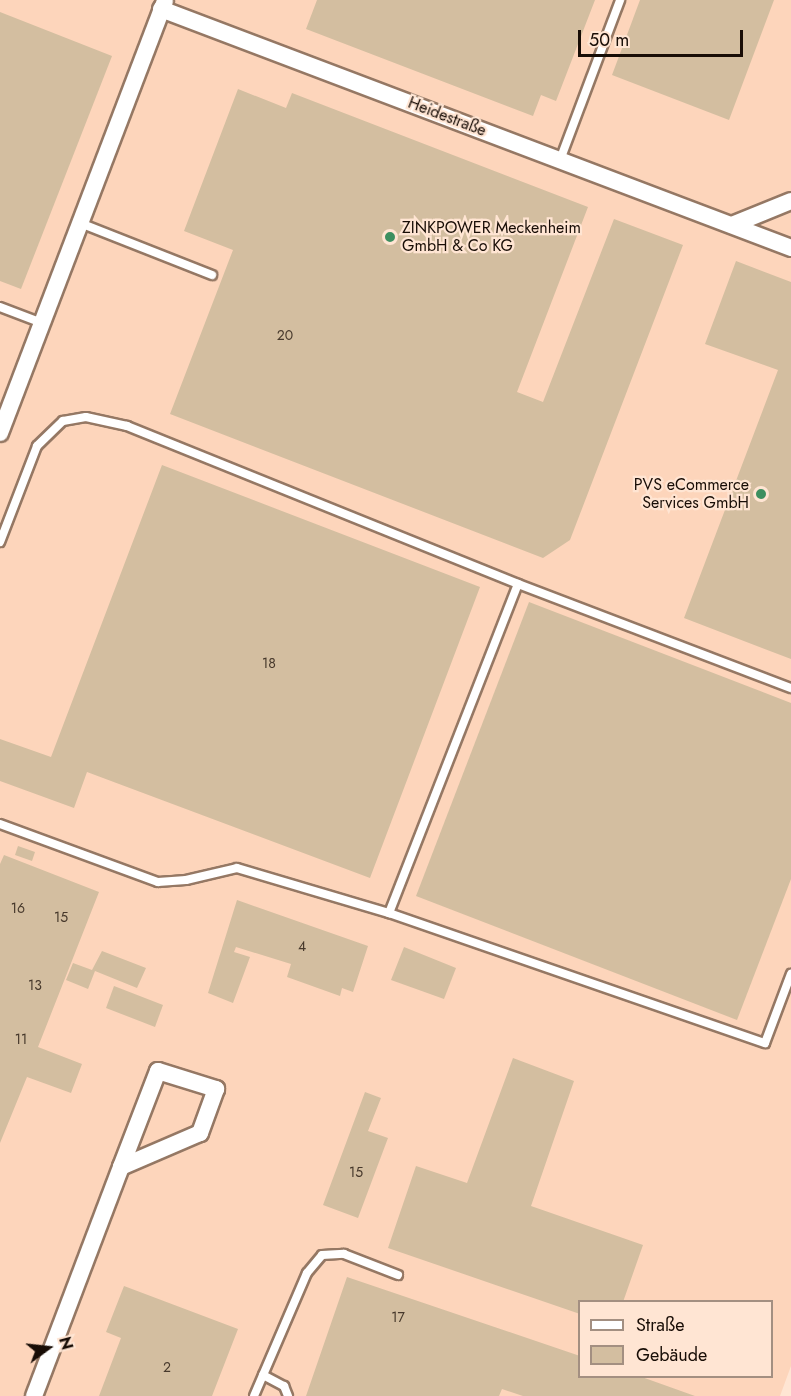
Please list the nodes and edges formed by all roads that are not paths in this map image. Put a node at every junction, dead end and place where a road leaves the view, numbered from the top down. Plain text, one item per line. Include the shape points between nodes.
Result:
1 (620, 0) edge
2 (163, 4) edge
3 (560, 160) junction
4 (791, 201) edge
5 (80, 223) junction
6 (732, 225) junction
7 (791, 248) edge
8 (212, 275) dead end
9 (0, 307) edge
10 (42, 323) junction
11 (0, 433) edge
12 (0, 542) edge
13 (518, 584) junction
14 (791, 688) edge
15 (0, 824) edge
16 (389, 913) junction
17 (791, 974) edge
18 (121, 1167) junction
19 (398, 1275) dead end
20 (263, 1375) junction
21 (34, 1396) edge
22 (254, 1396) edge
23 (288, 1396) edge

1 - 3 lane
2 - 3 street, Heidestraße
2 - 5 street, Heidestraße
3 - 6 street, Heidestraße
4 - 6 street
5 - 8 lane
5 - 10 street, Heidestraße
6 - 7 street, Heidestraße
9 - 10 lane
10 - 11 street, Heidestraße
12 - 13 lane via 37,446 63,421 86,417 127,426
13 - 14 lane
13 - 16 lane
15 - 16 lane via 158,882 237,868
16 - 17 lane via 765,1043
18 - 18 street via 158,1071 216,1089 200,1132
18 - 21 street
19 - 20 lane via 344,1254 322,1255 308,1273
20 - 22 lane
20 - 23 lane via 284,1386

